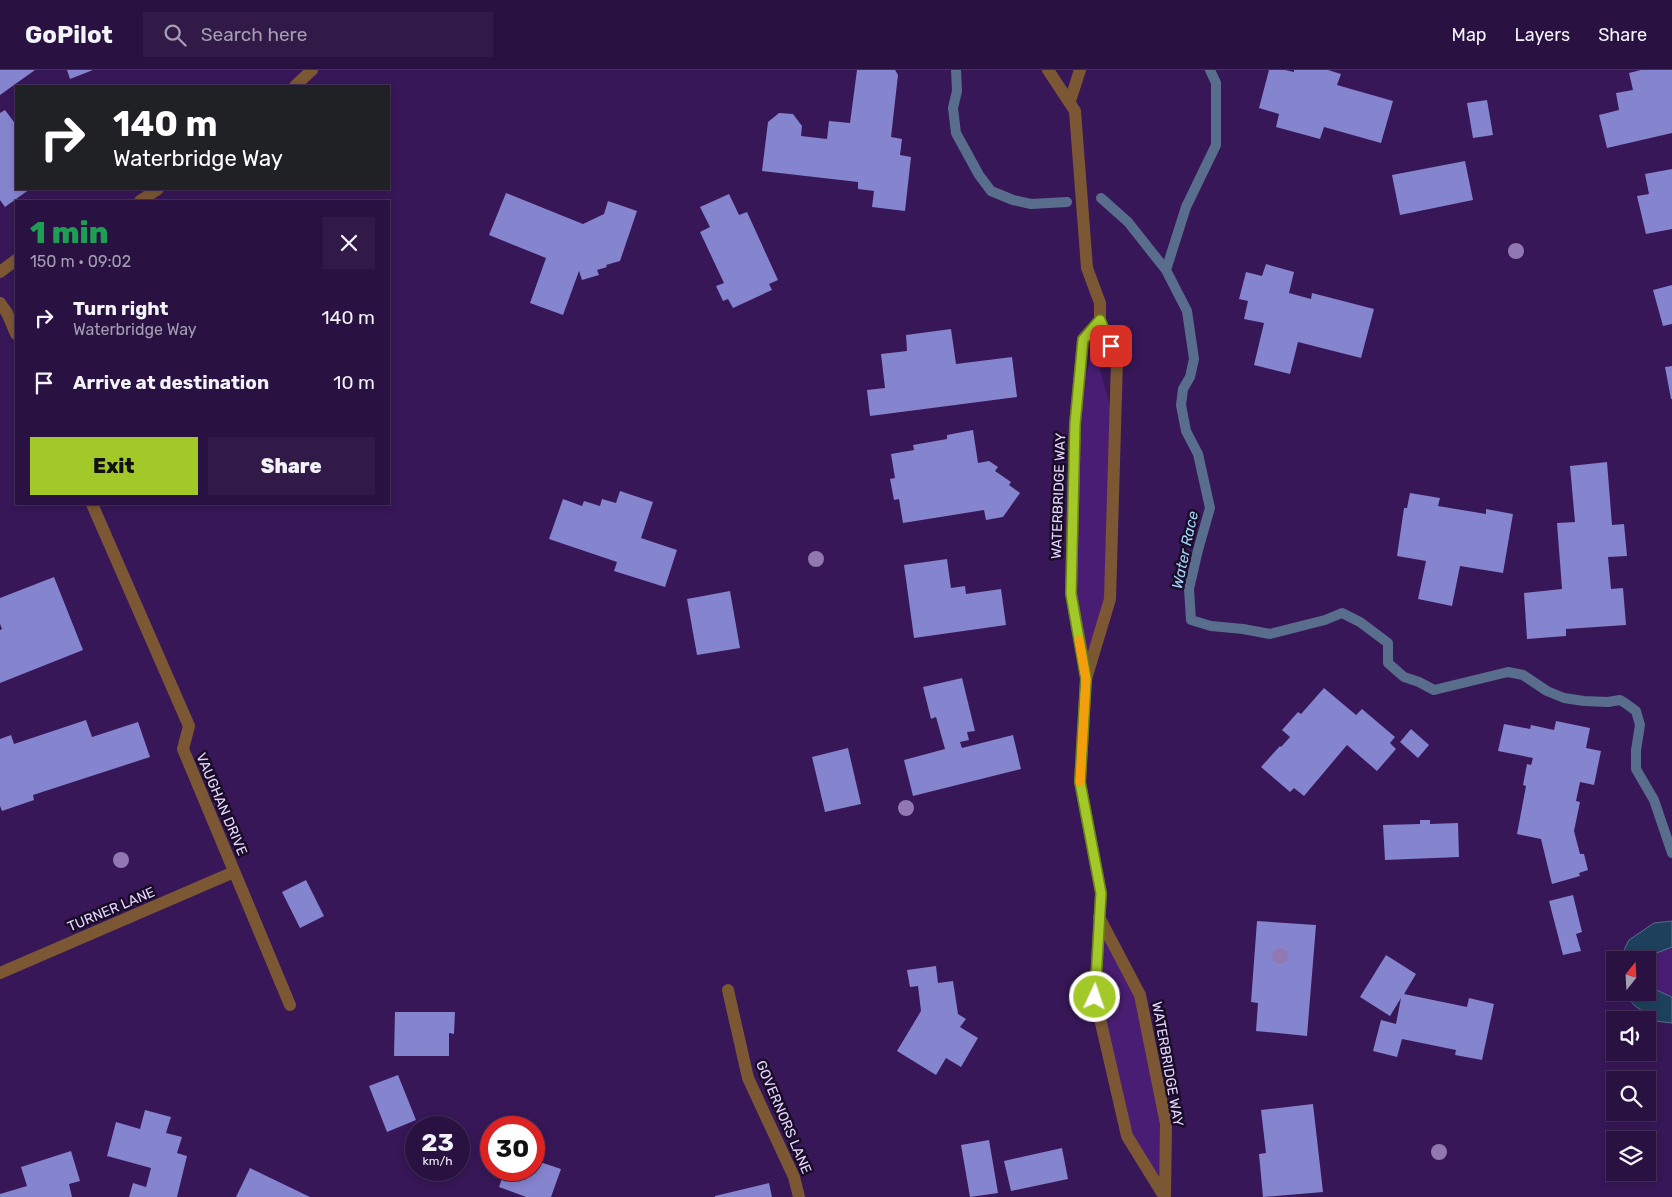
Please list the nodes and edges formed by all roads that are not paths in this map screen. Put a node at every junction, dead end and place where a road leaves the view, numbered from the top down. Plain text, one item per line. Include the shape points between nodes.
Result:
1 (312, 70) edge
2 (1048, 70) edge
3 (1080, 70) edge
4 (296, 85) edge
5 (1070, 101) junction
6 (156, 190) edge
7 (142, 200) edge
8 (15, 261) edge
9 (0, 272) edge
10 (0, 303) edge
11 (1100, 320) junction
12 (15, 332) edge
13 (92, 505) edge
14 (1086, 679) junction
15 (234, 872) junction
16 (1099, 917) junction
17 (0, 973) edge
18 (728, 990) dead end
19 (290, 1005) dead end
20 (1164, 1196) edge
21 (799, 1197) edge

1 - 4 street
2 - 5 street, WATERBRIDGE WAY
3 - 5 street
5 - 11 street, WATERBRIDGE WAY via 1075,111 1087,268 1100,303
6 - 7 street
8 - 9 street
10 - 12 street
11 - 14 street, WATERBRIDGE WAY via 1117,360 1111,586
11 - 14 street, WATERBRIDGE WAY via 1083,340 1075,424 1071,594
13 - 15 street, VAUGHAN DRIVE via 188,726 182,749
14 - 16 street, WATERBRIDGE WAY via 1080,782 1101,893
15 - 17 street, TURNER LANE
15 - 19 street, VAUGHAN DRIVE
16 - 20 street, WATERBRIDGE WAY via 1140,995 1166,1124
16 - 20 street, WATERBRIDGE WAY via 1095,997 1127,1136
18 - 21 street, GOVERNORS LANE via 748,1078 794,1177

